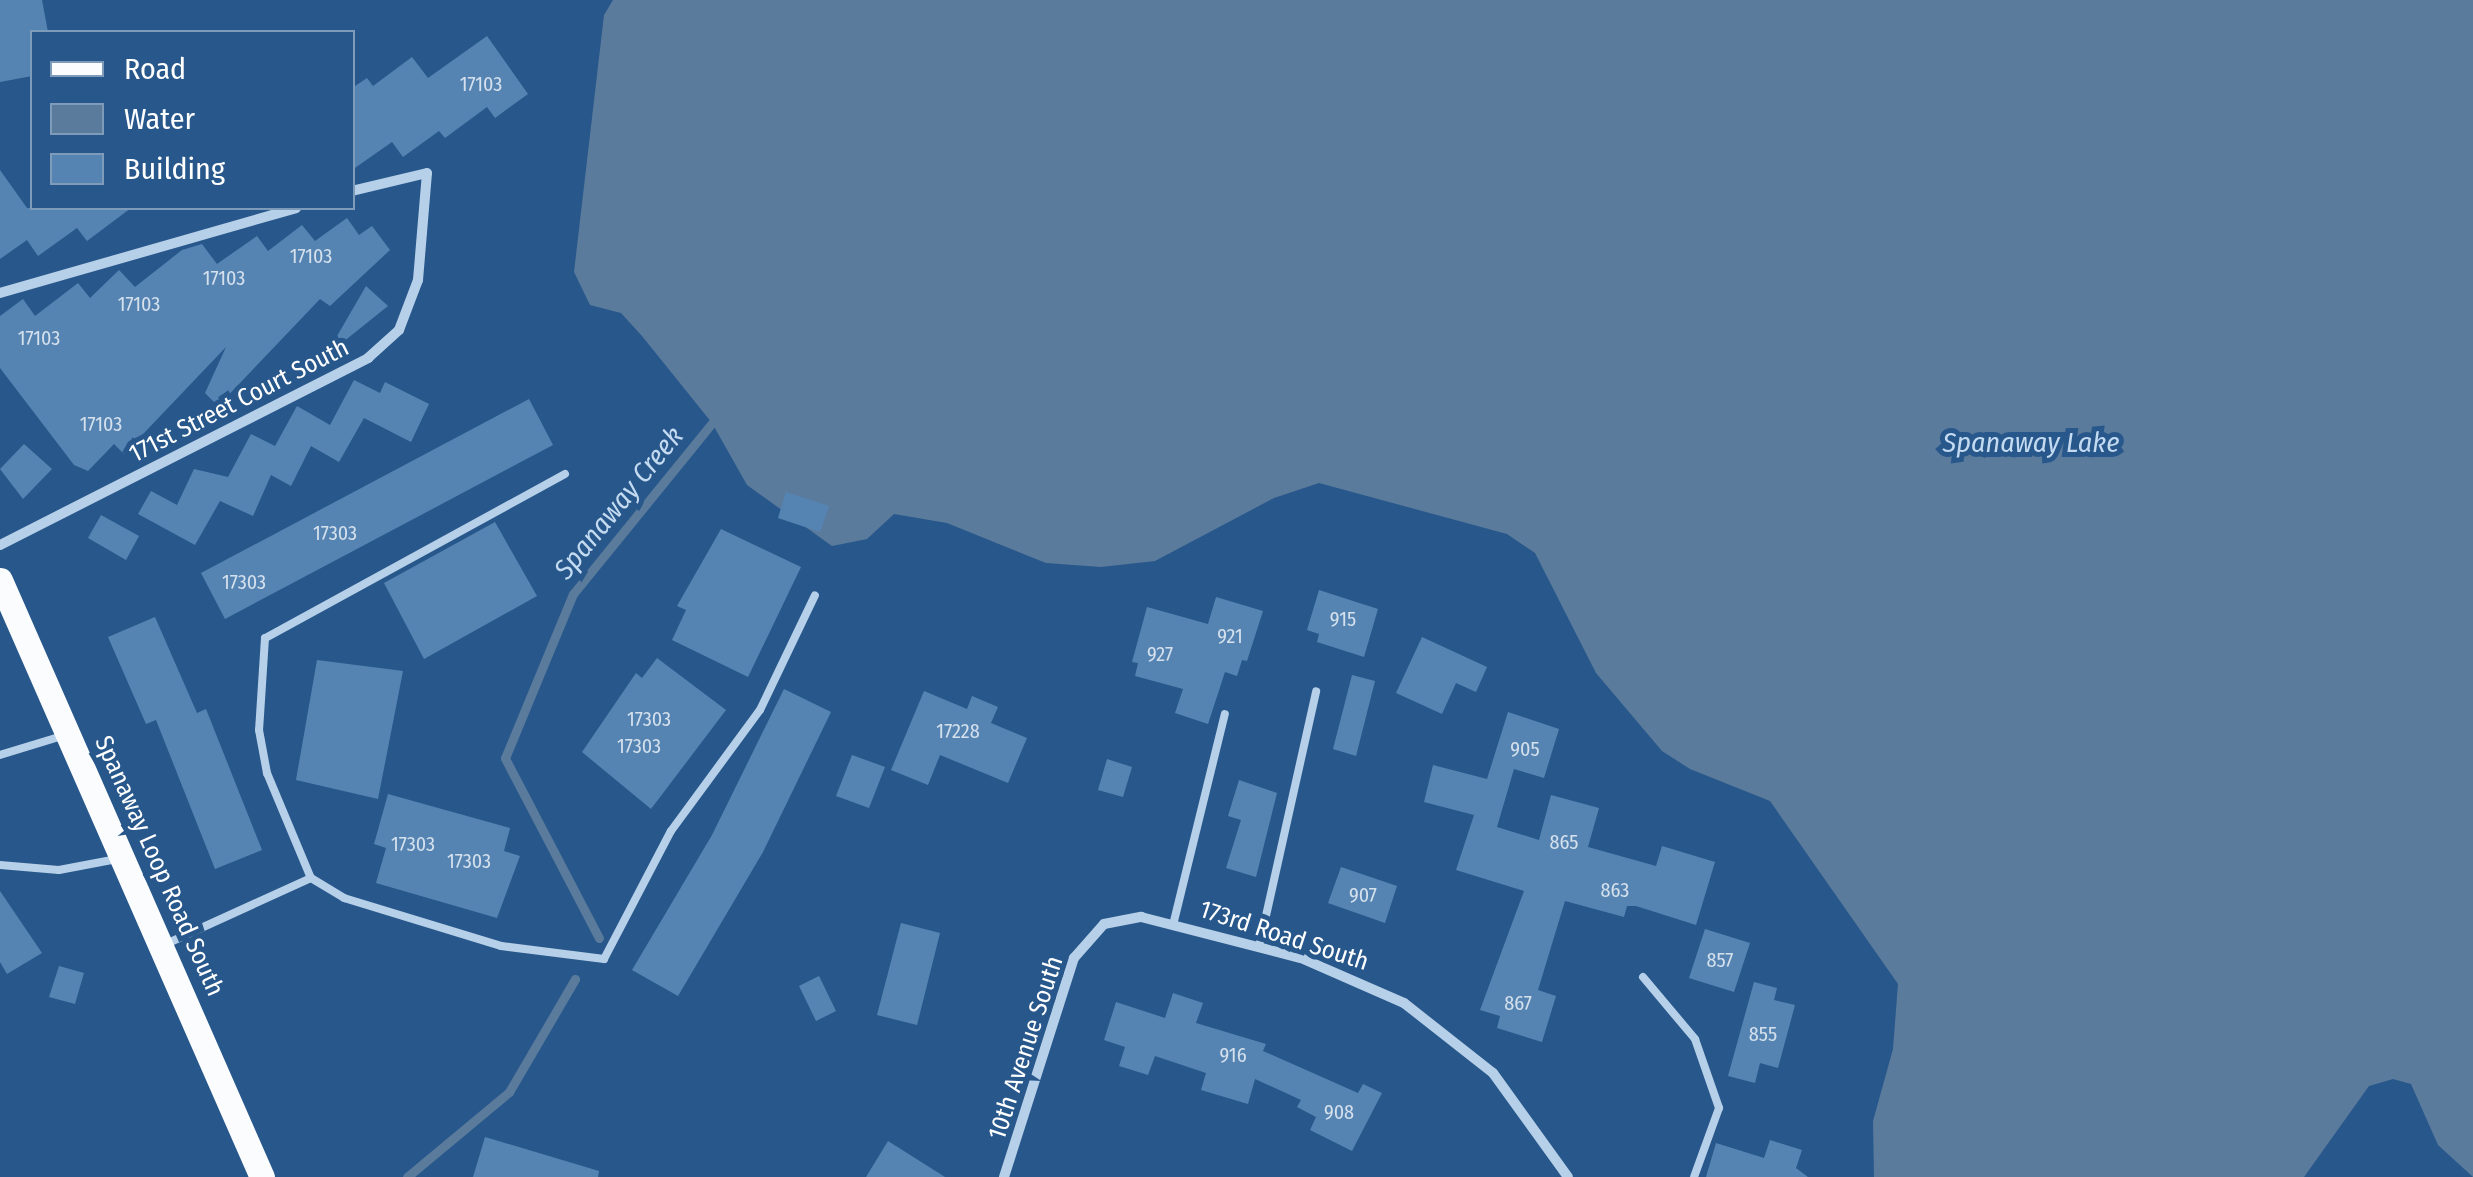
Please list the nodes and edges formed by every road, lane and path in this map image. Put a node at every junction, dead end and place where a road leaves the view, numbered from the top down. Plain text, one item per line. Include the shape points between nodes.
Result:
1 (355, 190) edge
2 (289, 210) edge
3 (0, 293) edge
4 (565, 474) dead end
5 (0, 546) edge
6 (0, 580) edge
7 (814, 595) dead end
8 (1316, 691) dead end
9 (1225, 714) dead end
10 (67, 734) junction
11 (0, 756) edge
12 (122, 858) junction
13 (0, 865) edge
14 (312, 878) junction
15 (1174, 921) junction
16 (1090, 933) joint
17 (162, 946) junction
18 (1259, 947) junction
19 (1643, 977) dead end
20 (262, 1177) edge
21 (1004, 1177) edge
22 (1568, 1177) edge
23 (1694, 1177) edge

1 - 5 street, 171st Street Court South via 428,173 410,306 399,330 368,358
2 - 3 street
4 - 14 lane via 266,638 259,730 283,820
6 - 10 main road, Spanaway Loop Road South
7 - 14 lane via 760,710 670,831 604,959 501,946 344,898
8 - 18 lane
9 - 15 lane
10 - 11 lane
10 - 12 main road, Spanaway Loop Road South
12 - 13 lane via 60,870
12 - 17 main road, Spanaway Loop Road South
14 - 17 lane
15 - 16 street, 173rd Road South via 1120,919
15 - 18 street, 173rd Road South
16 - 21 street, 10th Avenue South via 1064,984
17 - 20 main road, Spanaway Loop Road South
18 - 22 street, 173rd Road South via 1359,980 1446,1032 1493,1072
19 - 23 lane via 1695,1039 1719,1108

